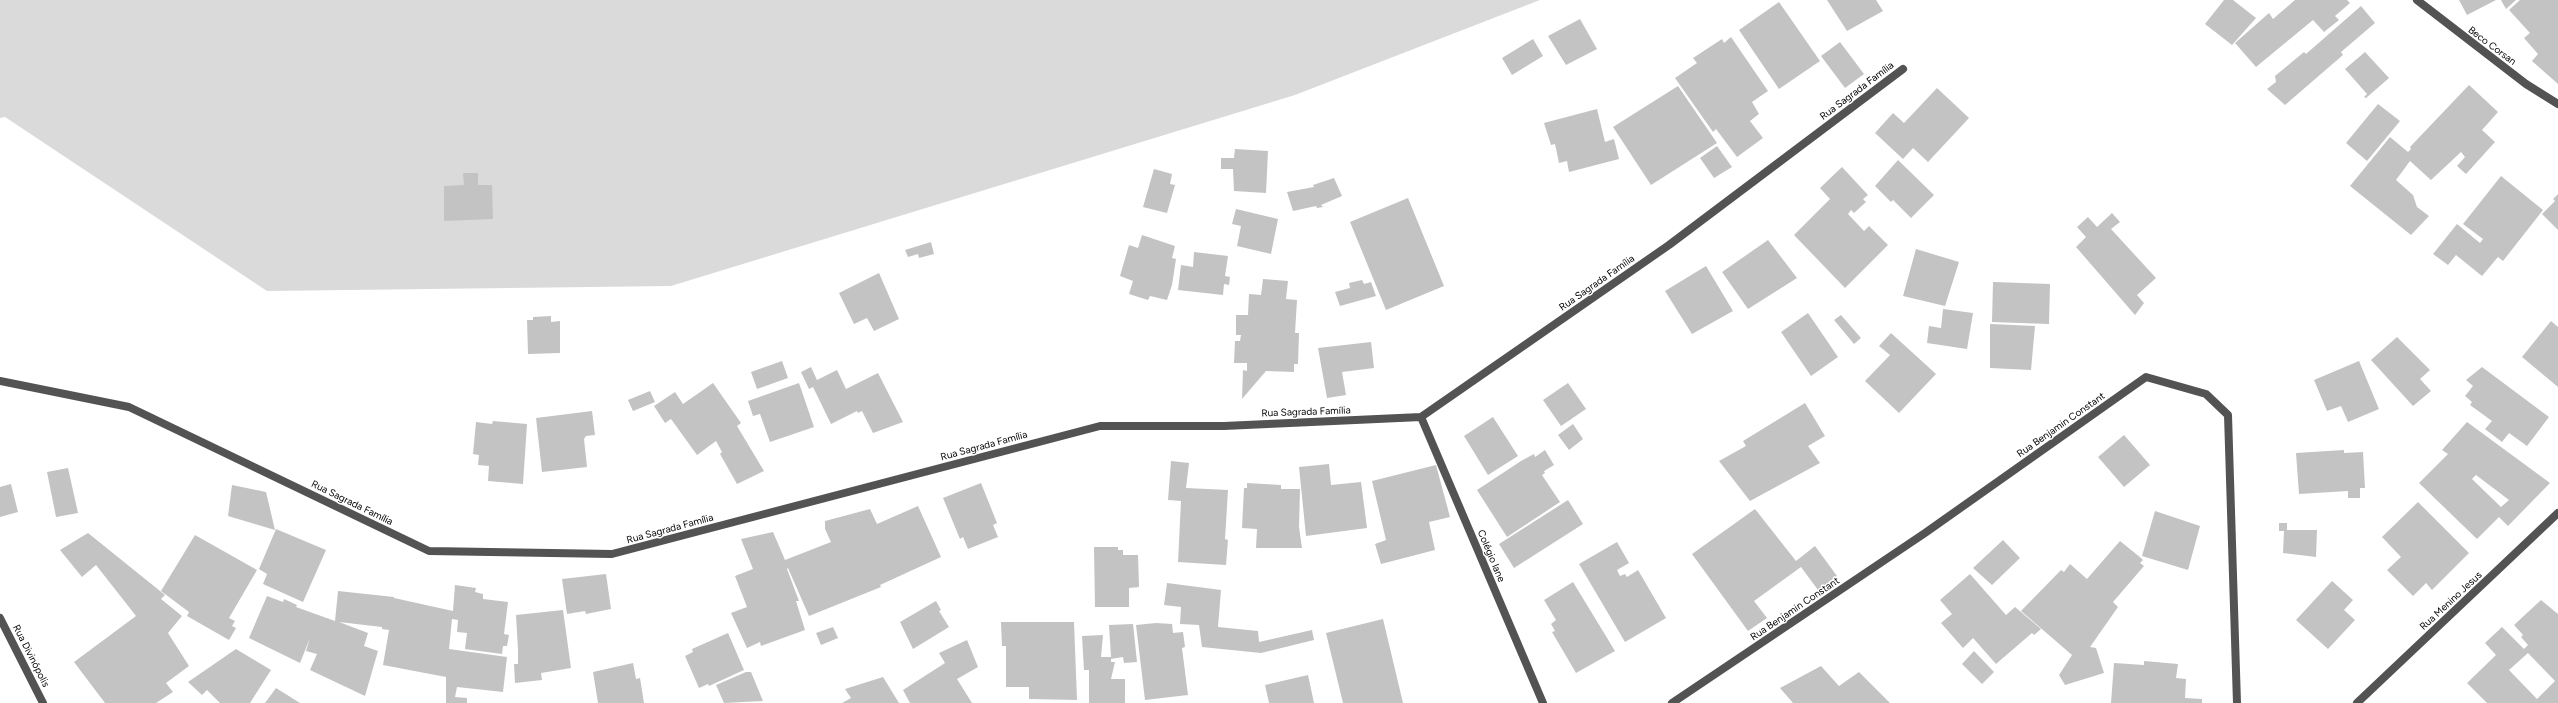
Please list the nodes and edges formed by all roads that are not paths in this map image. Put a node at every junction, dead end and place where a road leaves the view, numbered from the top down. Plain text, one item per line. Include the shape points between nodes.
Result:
1 (2417, 0) edge
2 (1903, 69) dead end
3 (2558, 104) edge
4 (0, 382) edge
5 (1421, 417) junction
6 (2558, 513) edge
7 (0, 618) edge
8 (43, 703) edge
9 (1543, 703) edge
10 (1672, 703) edge
11 (2236, 703) edge
12 (2357, 703) edge

1 - 3 street, Beco Corsan via 2526,84
2 - 5 street, Rua Sagrada Família via 1669,245
4 - 5 street, Rua Sagrada Família via 129,407 430,551 612,554 1100,426 1224,426
5 - 9 street, Colégio lane
6 - 12 street, Rua Menino Jesus
7 - 8 street, Rua Divinópolis
10 - 11 street, Rua Benjamin Constant via 1925,533 2146,377 2206,394 2228,415

